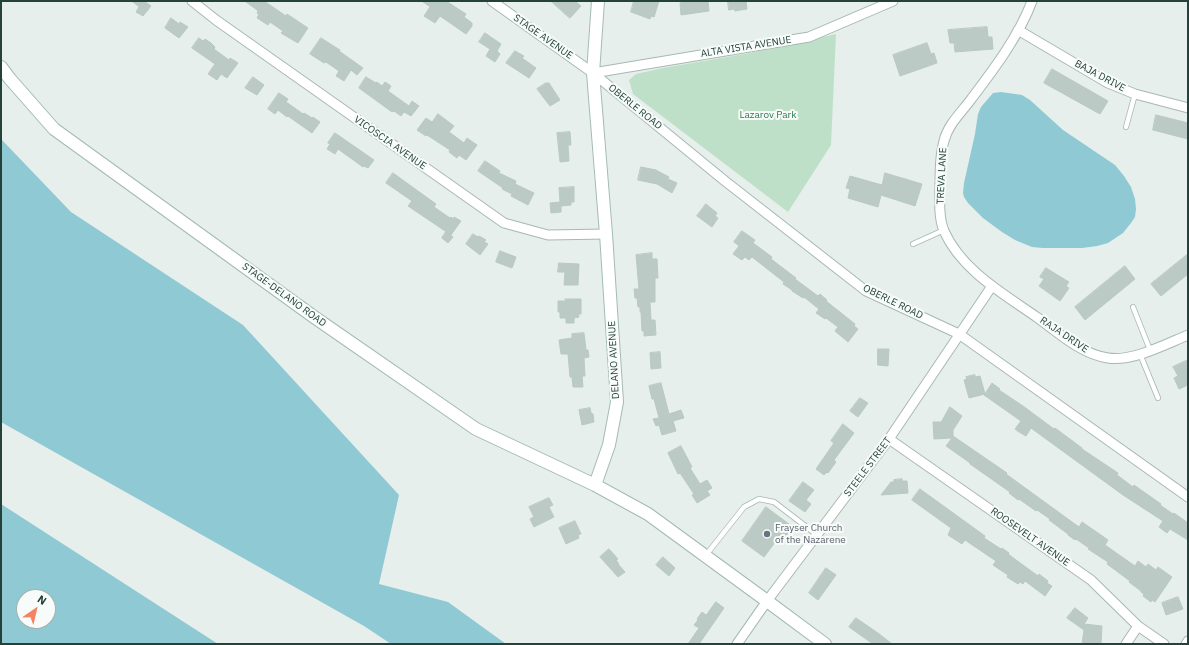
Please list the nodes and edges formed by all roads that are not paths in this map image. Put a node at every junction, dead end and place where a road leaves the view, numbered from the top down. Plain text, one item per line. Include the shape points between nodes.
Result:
1 (192, 1) edge
2 (492, 1) edge
3 (598, 1) edge
4 (893, 1) edge
5 (1032, 1) edge
6 (1018, 30) junction
7 (1, 68) edge
8 (593, 73) junction
9 (1135, 94) junction
10 (1188, 108) edge
11 (1126, 127) dead end
12 (944, 230) junction
13 (606, 234) junction
14 (913, 244) dead end
15 (992, 286) junction
16 (1133, 307) dead end
17 (959, 334) junction
18 (1188, 335) edge
19 (1150, 350) junction
20 (1140, 354) junction
21 (1158, 398) dead end
22 (889, 439) junction
23 (595, 485) junction
24 (1188, 497) edge
25 (817, 536) junction
26 (705, 556) junction
27 (768, 601) junction
28 (1138, 626) junction
29 (1188, 641) edge
30 (737, 644) edge
31 (825, 644) edge
32 (1126, 644) edge
33 (1164, 644) edge
34 (1186, 644) edge

1 - 13 street, VICOSCIA AVENUE via 504,223 548,235
2 - 8 street, STAGE AVENUE
3 - 8 main road, DELANO AVENUE
4 - 8 street, ALTA VISTA AVENUE via 809,37
5 - 6 street, TREVA LANE
6 - 9 street, BAJA DRIVE via 1108,83
6 - 12 street, TREVA LANE via 991,72 951,124 944,140 940,165 940,213
7 - 23 main road, STAGE-DELANO ROAD via 54,129 314,317 476,429
8 - 13 main road, DELANO AVENUE
8 - 17 street, OBERLE ROAD via 725,181 866,291
9 - 10 street, BAJA DRIVE
9 - 11 lane
12 - 14 lane
12 - 15 street, TREVA LANE via 955,250 970,268
13 - 23 main road, DELANO AVENUE via 617,402 609,445
15 - 17 street, STEELE STREET
15 - 20 street, RAJA DRIVE via 1090,353 1114,359 1126,359
16 - 19 lane
17 - 22 street, STEELE STREET
17 - 24 street, OBERLE ROAD
18 - 19 street, RAJA DRIVE
19 - 20 street, RAJA DRIVE
20 - 21 lane
22 - 25 street, STEELE STREET
22 - 28 street, ROOSEVELT AVENUE via 1091,580
23 - 26 main road via 648,514
25 - 26 lane via 774,502 759,499 744,507
25 - 27 street, STEELE STREET
26 - 27 main road
27 - 30 street, STEELE STREET
27 - 31 main road
28 - 32 street
28 - 33 street, ROOSEVELT AVENUE
29 - 34 street

